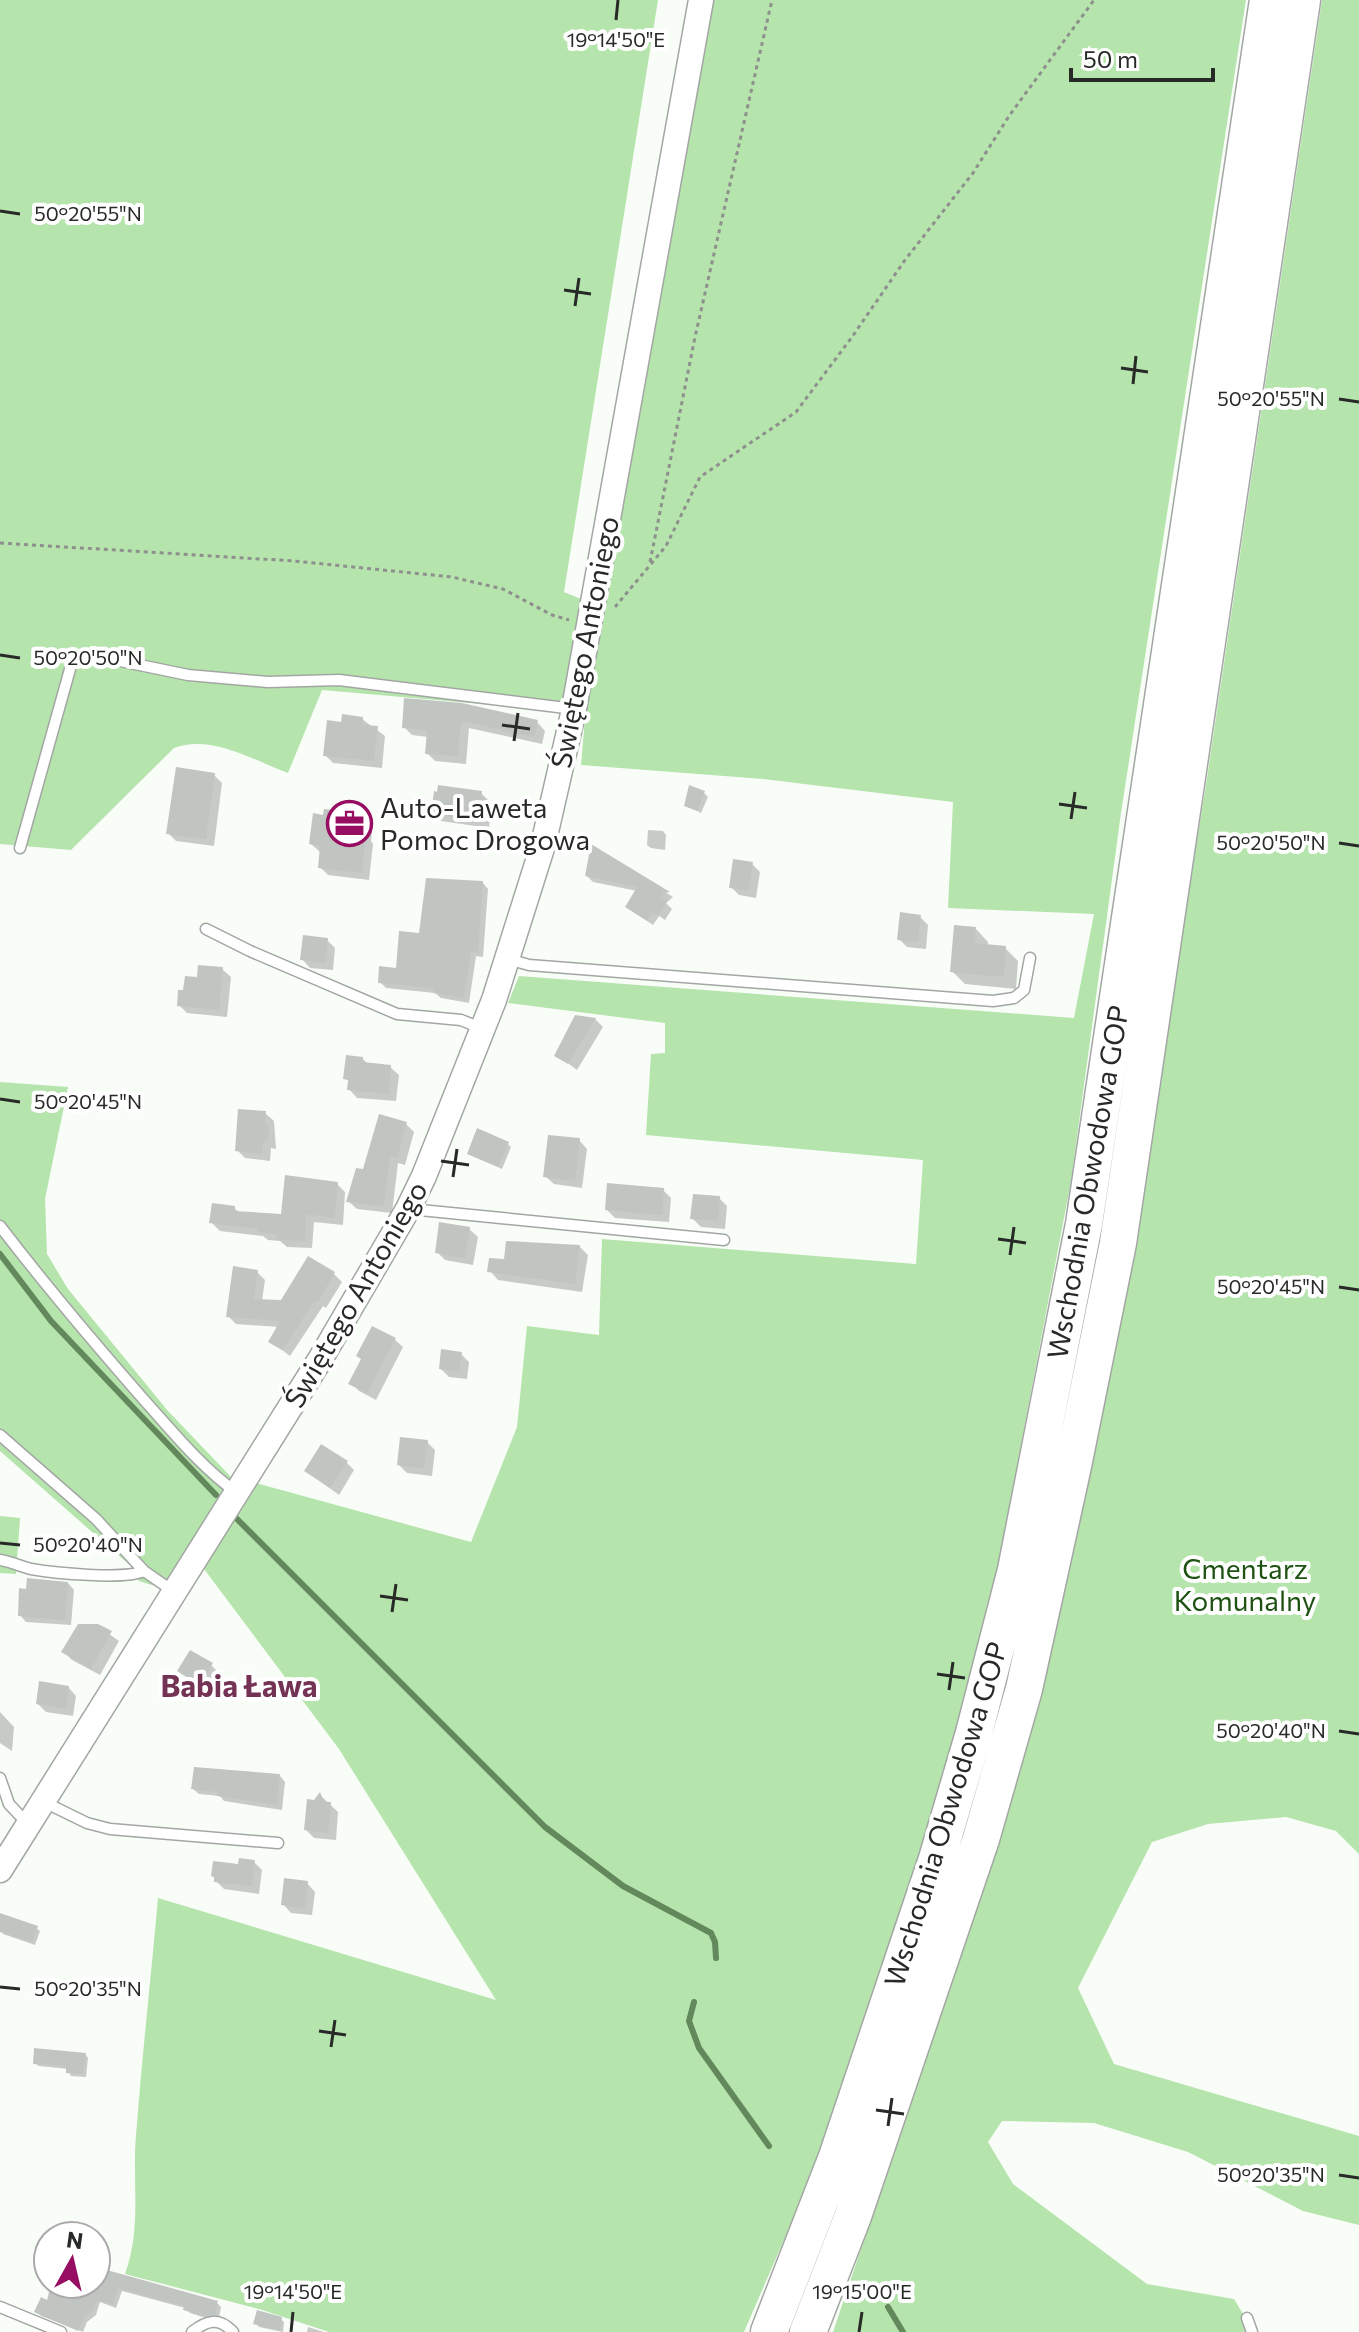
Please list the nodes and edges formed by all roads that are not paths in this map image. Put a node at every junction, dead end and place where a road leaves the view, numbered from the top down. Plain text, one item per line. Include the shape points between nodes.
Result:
1 (701, 0) edge
2 (1268, 0) edge
3 (1302, 0) edge
4 (574, 709) junction
5 (20, 848) dead end
6 (206, 929) dead end
7 (1030, 958) dead end
8 (508, 959) junction
9 (483, 1029) junction
10 (408, 1209) junction
11 (0, 1226) edge
12 (724, 1240) dead end
13 (2, 1439) edge
14 (236, 1492) junction
15 (0, 1560) edge
16 (144, 1571) junction
17 (173, 1591) junction
18 (0, 1778) edge
19 (43, 1801) junction
20 (28, 1824) junction
21 (278, 1843) dead end
22 (0, 1870) edge
23 (903, 2014) junction
24 (853, 2163) junction
25 (0, 2307) edge
26 (1247, 2318) dead end
27 (61, 2332) edge
28 (192, 2332) edge
29 (233, 2332) edge
30 (769, 2332) edge
31 (808, 2332) edge
32 (1252, 2332) edge

1 - 4 street, Świętego Antoniego
2 - 23 highway, Wschodnia Obwodowa GOP via 1081,1239 1016,1570
3 - 23 highway, Wschodnia Obwodowa GOP via 1118,1243 1024,1689 981,1839
4 - 5 lane via 339,680 268,682 160,670 96,656 72,662
4 - 8 street, Świętego Antoniego via 543,845
6 - 9 lane via 397,1014 461,1020
7 - 8 lane via 1024,990 1014,998 993,1001 529,965
8 - 9 street, Świętego Antoniego
9 - 10 street, Świętego Antoniego
10 - 12 lane
10 - 14 street, Świętego Antoniego
11 - 14 lane via 93,1342
13 - 16 lane via 96,1519
14 - 17 street, Świętego Antoniego
15 - 16 lane via 31,1569 113,1576
16 - 17 lane
17 - 19 street, Świętego Antoniego
18 - 20 lane via 9,1804
19 - 20 street, Świętego Antoniego
19 - 21 lane via 110,1829
20 - 22 street, Świętego Antoniego
23 - 24 highway, Wschodnia Obwodowa GOP
24 - 30 highway, Wschodnia Obwodowa GOP
24 - 31 highway, Wschodnia Obwodowa GOP
25 - 27 lane
26 - 32 lane
28 - 29 lane via 214,2321

